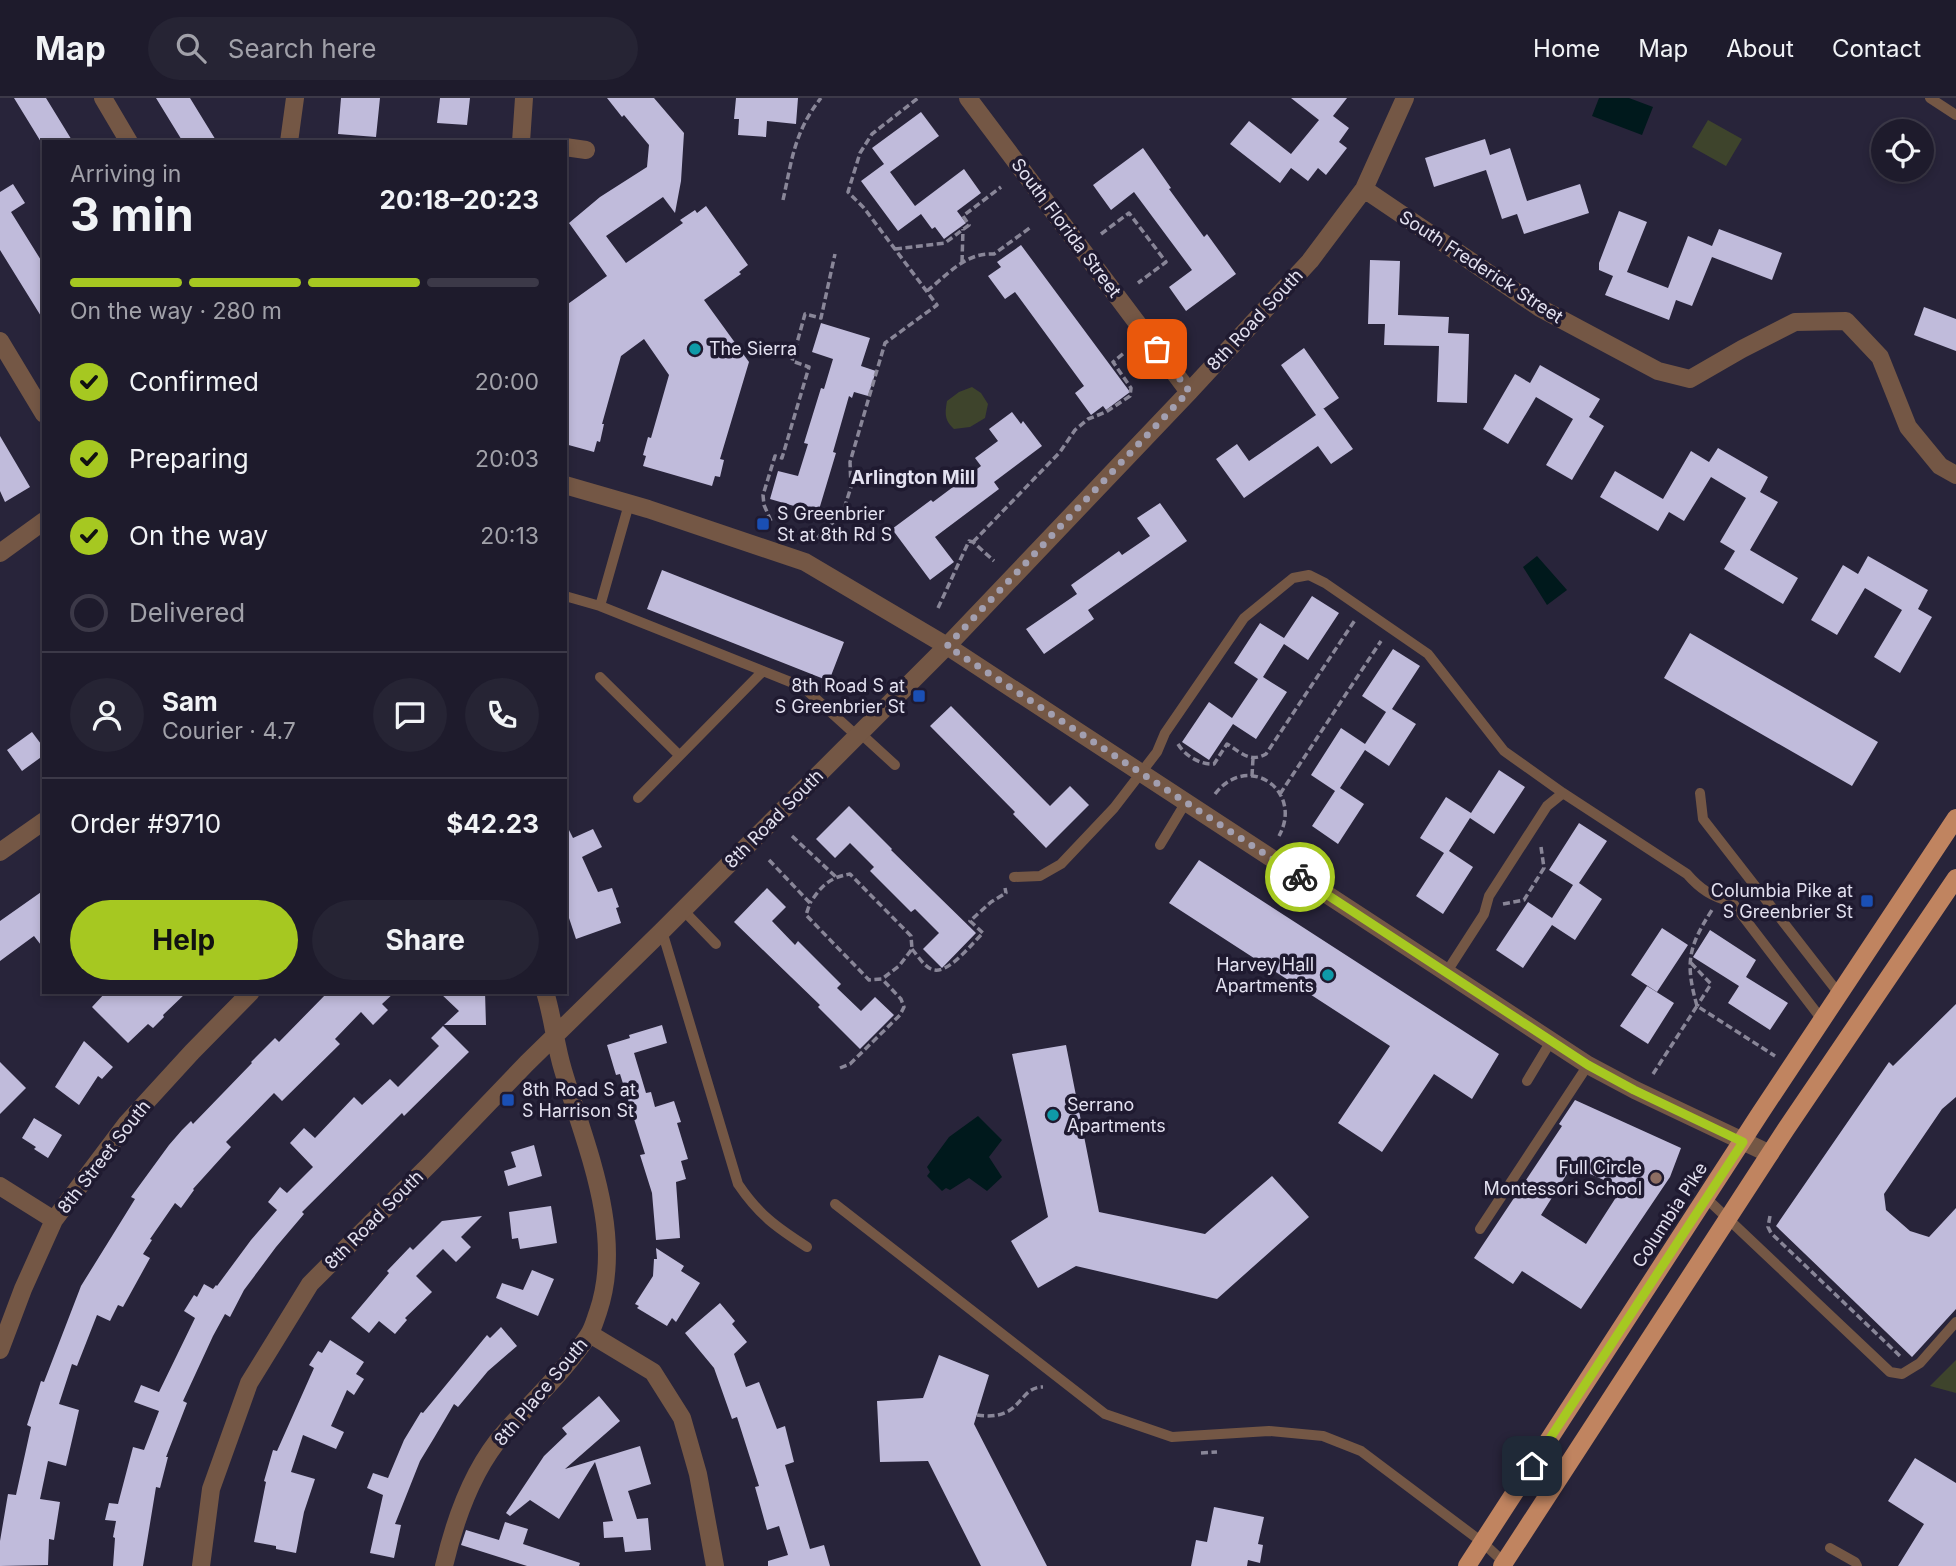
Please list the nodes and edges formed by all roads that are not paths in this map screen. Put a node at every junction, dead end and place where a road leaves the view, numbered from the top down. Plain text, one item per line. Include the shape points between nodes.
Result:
1 (103, 98) edge
2 (295, 98) edge
3 (524, 98) edge
4 (968, 98) edge
5 (1930, 99) edge
6 (1400, 100) edge
7 (1956, 115) edge
8 (128, 140) edge
9 (289, 140) edge
10 (525, 140) edge
11 (567, 147) edge
12 (586, 150) dead end
13 (1364, 189) junction
14 (0, 341) edge
15 (1189, 391) junction
16 (42, 411) edge
17 (1956, 475) edge
18 (567, 486) edge
19 (629, 504) junction
20 (42, 522) edge
21 (0, 553) edge
22 (567, 597) edge
23 (600, 606) junction
24 (947, 646) junction
25 (763, 671) junction
26 (600, 677) dead end
27 (858, 734) junction
28 (679, 755) junction
29 (895, 765) dead end
30 (1141, 773) junction
31 (1563, 793) junction
32 (1700, 793) dead end
33 (638, 797) dead end
34 (1186, 802) junction
35 (1956, 818) edge
36 (42, 822) edge
37 (1160, 845) dead end
38 (0, 852) edge
39 (1956, 878) edge
40 (1010, 881) road end
41 (683, 910) junction
42 (662, 931) junction
43 (716, 944) dead end
44 (1446, 973) junction
45 (249, 994) edge
46 (545, 994) edge
47 (1840, 995) junction
48 (1823, 1021) junction
49 (555, 1034) junction
50 (1551, 1041) junction
51 (1588, 1065) junction
52 (1527, 1082) dead end
53 (1743, 1142) junction
54 (1770, 1154) junction
55 (0, 1186) edge
56 (1706, 1198) junction
57 (835, 1204) dead end
58 (1728, 1219) junction
59 (54, 1220) junction
60 (1480, 1230) dead end
61 (807, 1247) dead end
62 (1956, 1322) edge
63 (590, 1334) junction
64 (0, 1350) edge
65 (1482, 1542) junction
66 (1830, 1548) dead end
67 (1505, 1565) edge
68 (201, 1566) edge
69 (444, 1566) edge
70 (715, 1566) edge
71 (1466, 1566) edge
72 (1857, 1566) edge

1 - 8 street
2 - 9 street
3 - 10 street
4 - 15 street, South Florida Street
5 - 7 lane
6 - 13 street, 8th Road South
11 - 12 street
13 - 15 street, 8th Road South via 1310,261
13 - 17 street, South Frederick Street via 1540,308 1658,371 1690,379 1794,322 1846,321 1880,357 1908,427 1940,466
14 - 16 street
15 - 24 street, 8th Road South
18 - 19 street
19 - 23 lane
19 - 24 street via 805,562
20 - 21 street
22 - 23 lane
23 - 25 lane
24 - 27 street, 8th Road South
24 - 30 street
25 - 27 lane via 808,690
25 - 28 lane
26 - 28 lane
27 - 29 lane
27 - 41 street, 8th Road South
28 - 33 lane
30 - 31 lane via 1244,618 1293,578 1309,575 1428,654 1504,751
30 - 34 street
30 - 40 lane via 1061,864 1040,876
31 - 44 lane via 1547,806
31 - 48 lane via 1687,874 1700,889 1732,902
32 - 47 lane via 1703,819
34 - 37 lane
34 - 44 street
35 - 47 main road, Columbia Pike
36 - 38 street
39 - 54 main road
41 - 42 street, 8th Road South
41 - 43 lane
42 - 49 street, 8th Road South
42 - 61 lane via 738,1184 771,1224
44 - 50 street
45 - 59 street, 8th Street South via 127,1123
46 - 49 street, 8th Place South
47 - 48 main road, Columbia Pike
48 - 53 main road, Columbia Pike
49 - 63 street, 8th Place South via 591,1158 608,1237 604,1294
49 - 68 street, 8th Road South via 310,1284 249,1383 211,1489
50 - 51 street
50 - 52 lane
51 - 53 street
51 - 60 lane
53 - 54 street
53 - 56 main road, Columbia Pike
54 - 58 main road
55 - 59 street
56 - 58 lane
56 - 65 main road, Columbia Pike
57 - 65 lane via 1105,1414 1172,1437 1269,1431 1323,1436 1361,1451
58 - 62 lane via 1890,1372 1902,1374 1920,1363
58 - 67 main road
59 - 64 street, 8th Street South
63 - 69 street, 8th Place South via 550,1386 503,1434 474,1478
63 - 70 street via 653,1372 682,1418
65 - 67 lane
65 - 71 main road, Columbia Pike
66 - 72 lane

